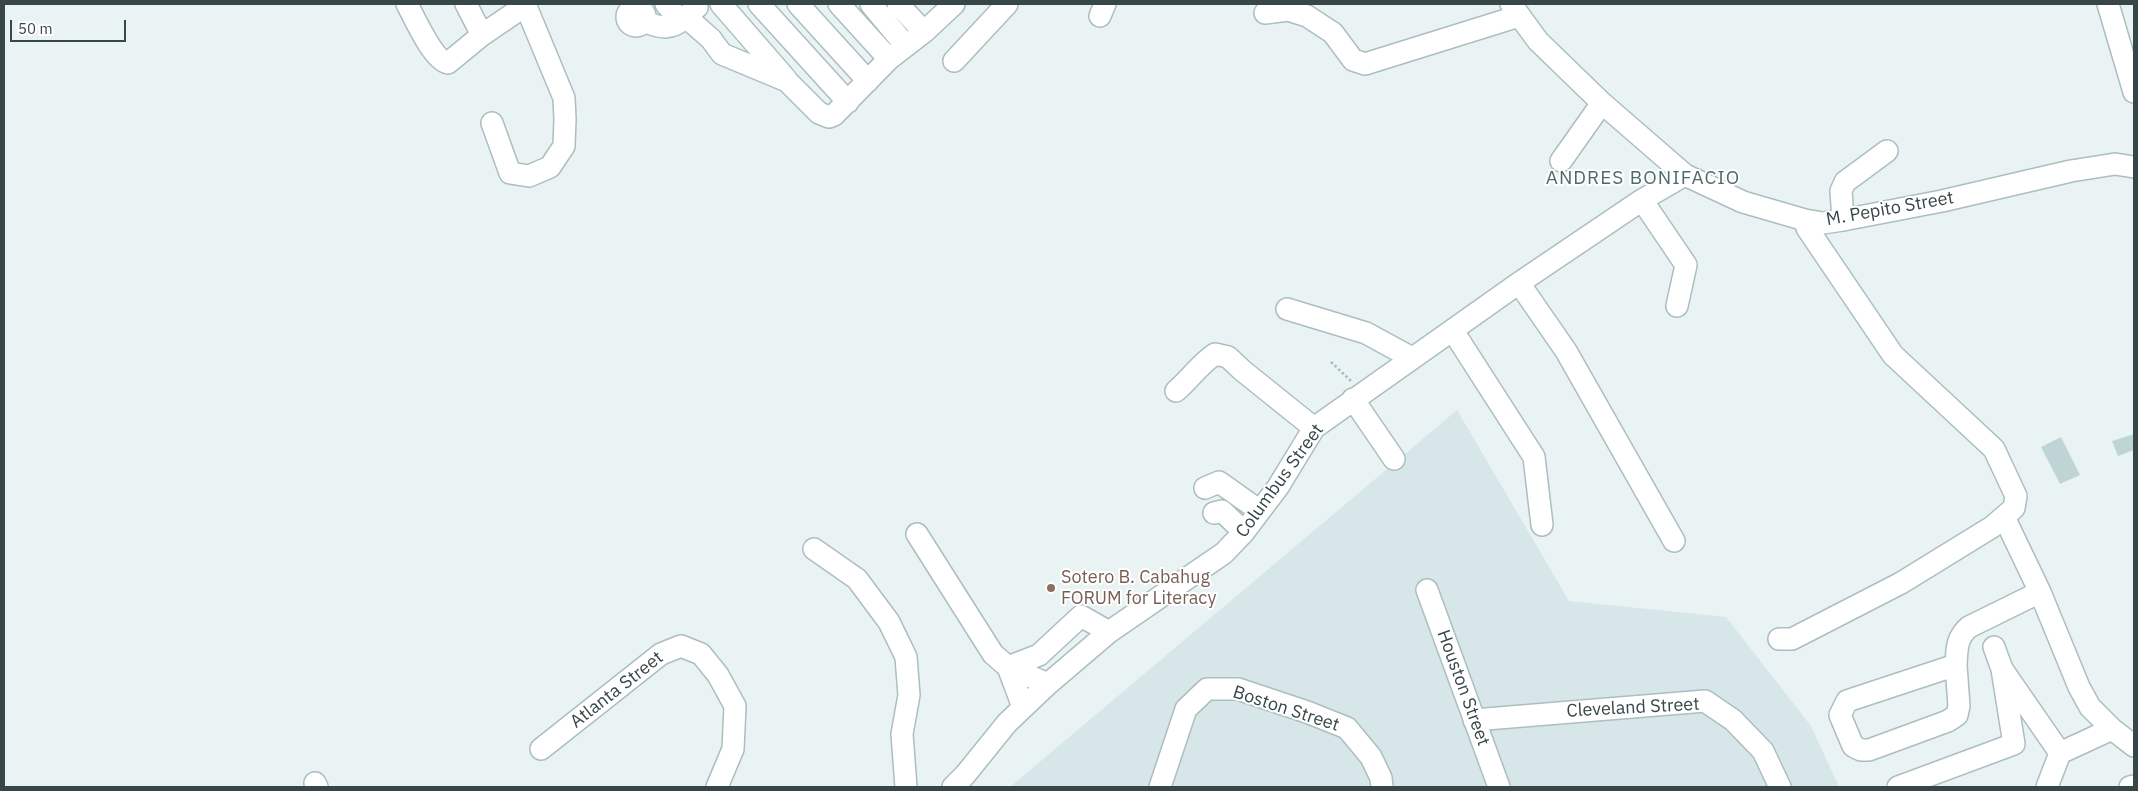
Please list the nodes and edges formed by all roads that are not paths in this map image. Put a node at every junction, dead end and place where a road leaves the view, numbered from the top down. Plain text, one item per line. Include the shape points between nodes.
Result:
1 (407, 4) edge
2 (466, 4) edge
3 (526, 4) edge
4 (666, 4) edge
5 (754, 4) edge
6 (759, 4) edge
7 (798, 4) edge
8 (839, 4) edge
9 (870, 4) edge
10 (898, 4) edge
11 (1006, 4) edge
12 (2108, 4) edge
13 (952, 5) edge
14 (1515, 10) edge
15 (639, 11) edge
16 (727, 11) edge
17 (1265, 13) dead end
18 (688, 14) edge
19 (924, 32) junction
20 (482, 35) junction
21 (711, 39) junction
22 (906, 46) junction
23 (889, 59) junction
24 (954, 61) dead end
25 (787, 81) junction
26 (868, 82) junction
27 (2134, 92) edge
28 (848, 102) junction
29 (1602, 103) junction
30 (492, 123) dead end
31 (1887, 151) dead end
32 (1561, 161) dead end
33 (2134, 167) edge
34 (1684, 175) junction
35 (1642, 200) junction
36 (1805, 220) junction
37 (1843, 220) junction
38 (1519, 283) junction
39 (1678, 306) dead end
40 (1287, 309) dead end
41 (1453, 331) junction
42 (1412, 358) junction
43 (1176, 391) dead end
44 (1358, 396) junction
45 (1278, 410) dead end
46 (1312, 431) junction
47 (1394, 459) dead end
48 (1205, 488) dead end
49 (1260, 511) junction
50 (1214, 513) dead end
51 (2004, 517) junction
52 (1542, 525) dead end
53 (1244, 532) junction
54 (917, 534) dead end
55 (1674, 541) dead end
56 (814, 549) dead end
57 (1427, 590) dead end
58 (2040, 592) junction
59 (1109, 632) junction
60 (1779, 639) dead end
61 (1994, 647) dead end
62 (1956, 665) junction
63 (1008, 667) junction
64 (2002, 668) junction
65 (1048, 684) junction
66 (1023, 708) junction
67 (1474, 720) junction
68 (2112, 729) junction
69 (2134, 746) edge
70 (542, 749) dead end
71 (2060, 753) junction
72 (2134, 786) edge
73 (718, 787) edge
74 (906, 787) edge
75 (953, 787) edge
76 (1160, 787) edge
77 (1382, 787) edge
78 (1499, 787) edge
79 (1780, 787) edge
80 (1898, 787) edge
81 (2047, 787) edge
82 (2130, 787) edge

1 - 20 street via 442,62 448,63
2 - 20 street
3 - 20 street
3 - 30 street via 564,98 564,146 550,167 529,176 510,173
4 - 18 street
5 - 16 street
6 - 28 street
7 - 26 street
8 - 23 street
9 - 22 street
10 - 19 street
11 - 24 street
12 - 27 street
13 - 19 street
14 - 17 street via 1365,64 1353,60 1333,33 1307,16 1288,10
14 - 29 street, M. Pepito Street via 1538,41
15 - 18 street via 655,26 666,27 677,25
16 - 21 street
16 - 25 street
18 - 21 street
19 - 22 street
21 - 25 street via 728,58
22 - 23 street
23 - 26 street
25 - 28 street via 819,113 829,118
26 - 28 street
29 - 32 street
29 - 34 street, M. Pepito Street
31 - 37 street via 1845,182 1841,191
33 - 37 street, M. Pepito Street via 2115,164 2071,171
34 - 35 street, Columbus Street
34 - 36 street, M. Pepito Street via 1743,202
35 - 38 street, Columbus Street
35 - 39 street via 1686,265
36 - 37 street, M. Pepito Street via 1823,223
36 - 51 street via 1807,228 1893,355 1994,449 2016,496 2014,508
38 - 41 street, Columbus Street
38 - 55 street via 1566,350
40 - 42 street via 1366,333
41 - 42 street, Columbus Street
41 - 52 street via 1534,457
42 - 44 street, Columbus Street
43 - 46 street via 1215,354 1228,356
44 - 46 street, Columbus Street
44 - 47 street
45 - 46 street
46 - 49 street, Columbus Street
48 - 49 street via 1219,482
49 - 53 street, Columbus Street
50 - 53 street via 1222,511
51 - 58 street
51 - 60 street via 1901,583 1792,639
53 - 59 street, Columbus Street via 1224,553
54 - 63 street via 993,654
56 - 74 street via 857,579 889,622 906,657 909,694 902,734
57 - 67 street, Houston Street
58 - 62 street via 1962,633 1958,640
58 - 68 street via 2079,687 2090,707
59 - 63 street via 1081,616 1039,654
59 - 65 street, Columbus Street
61 - 64 street
62 - 62 street via 1960,706 1957,715 1870,750 1852,746 1840,715 1847,701
63 - 65 street
63 - 66 street
64 - 71 street
64 - 80 street via 2014,744
65 - 66 street, Columbus Street
66 - 75 street, Columbus Street
67 - 78 street, Houston Street
67 - 79 street, Cleveland Street via 1704,701 1733,720 1764,751
68 - 69 street
68 - 71 street
70 - 73 street, Atlanta Street via 661,654 680,646 701,654 718,675 735,706 733,749
71 - 81 street
72 - 82 street
76 - 77 street, Boston Street via 1186,709 1207,688 1238,689 1348,728 1371,756

